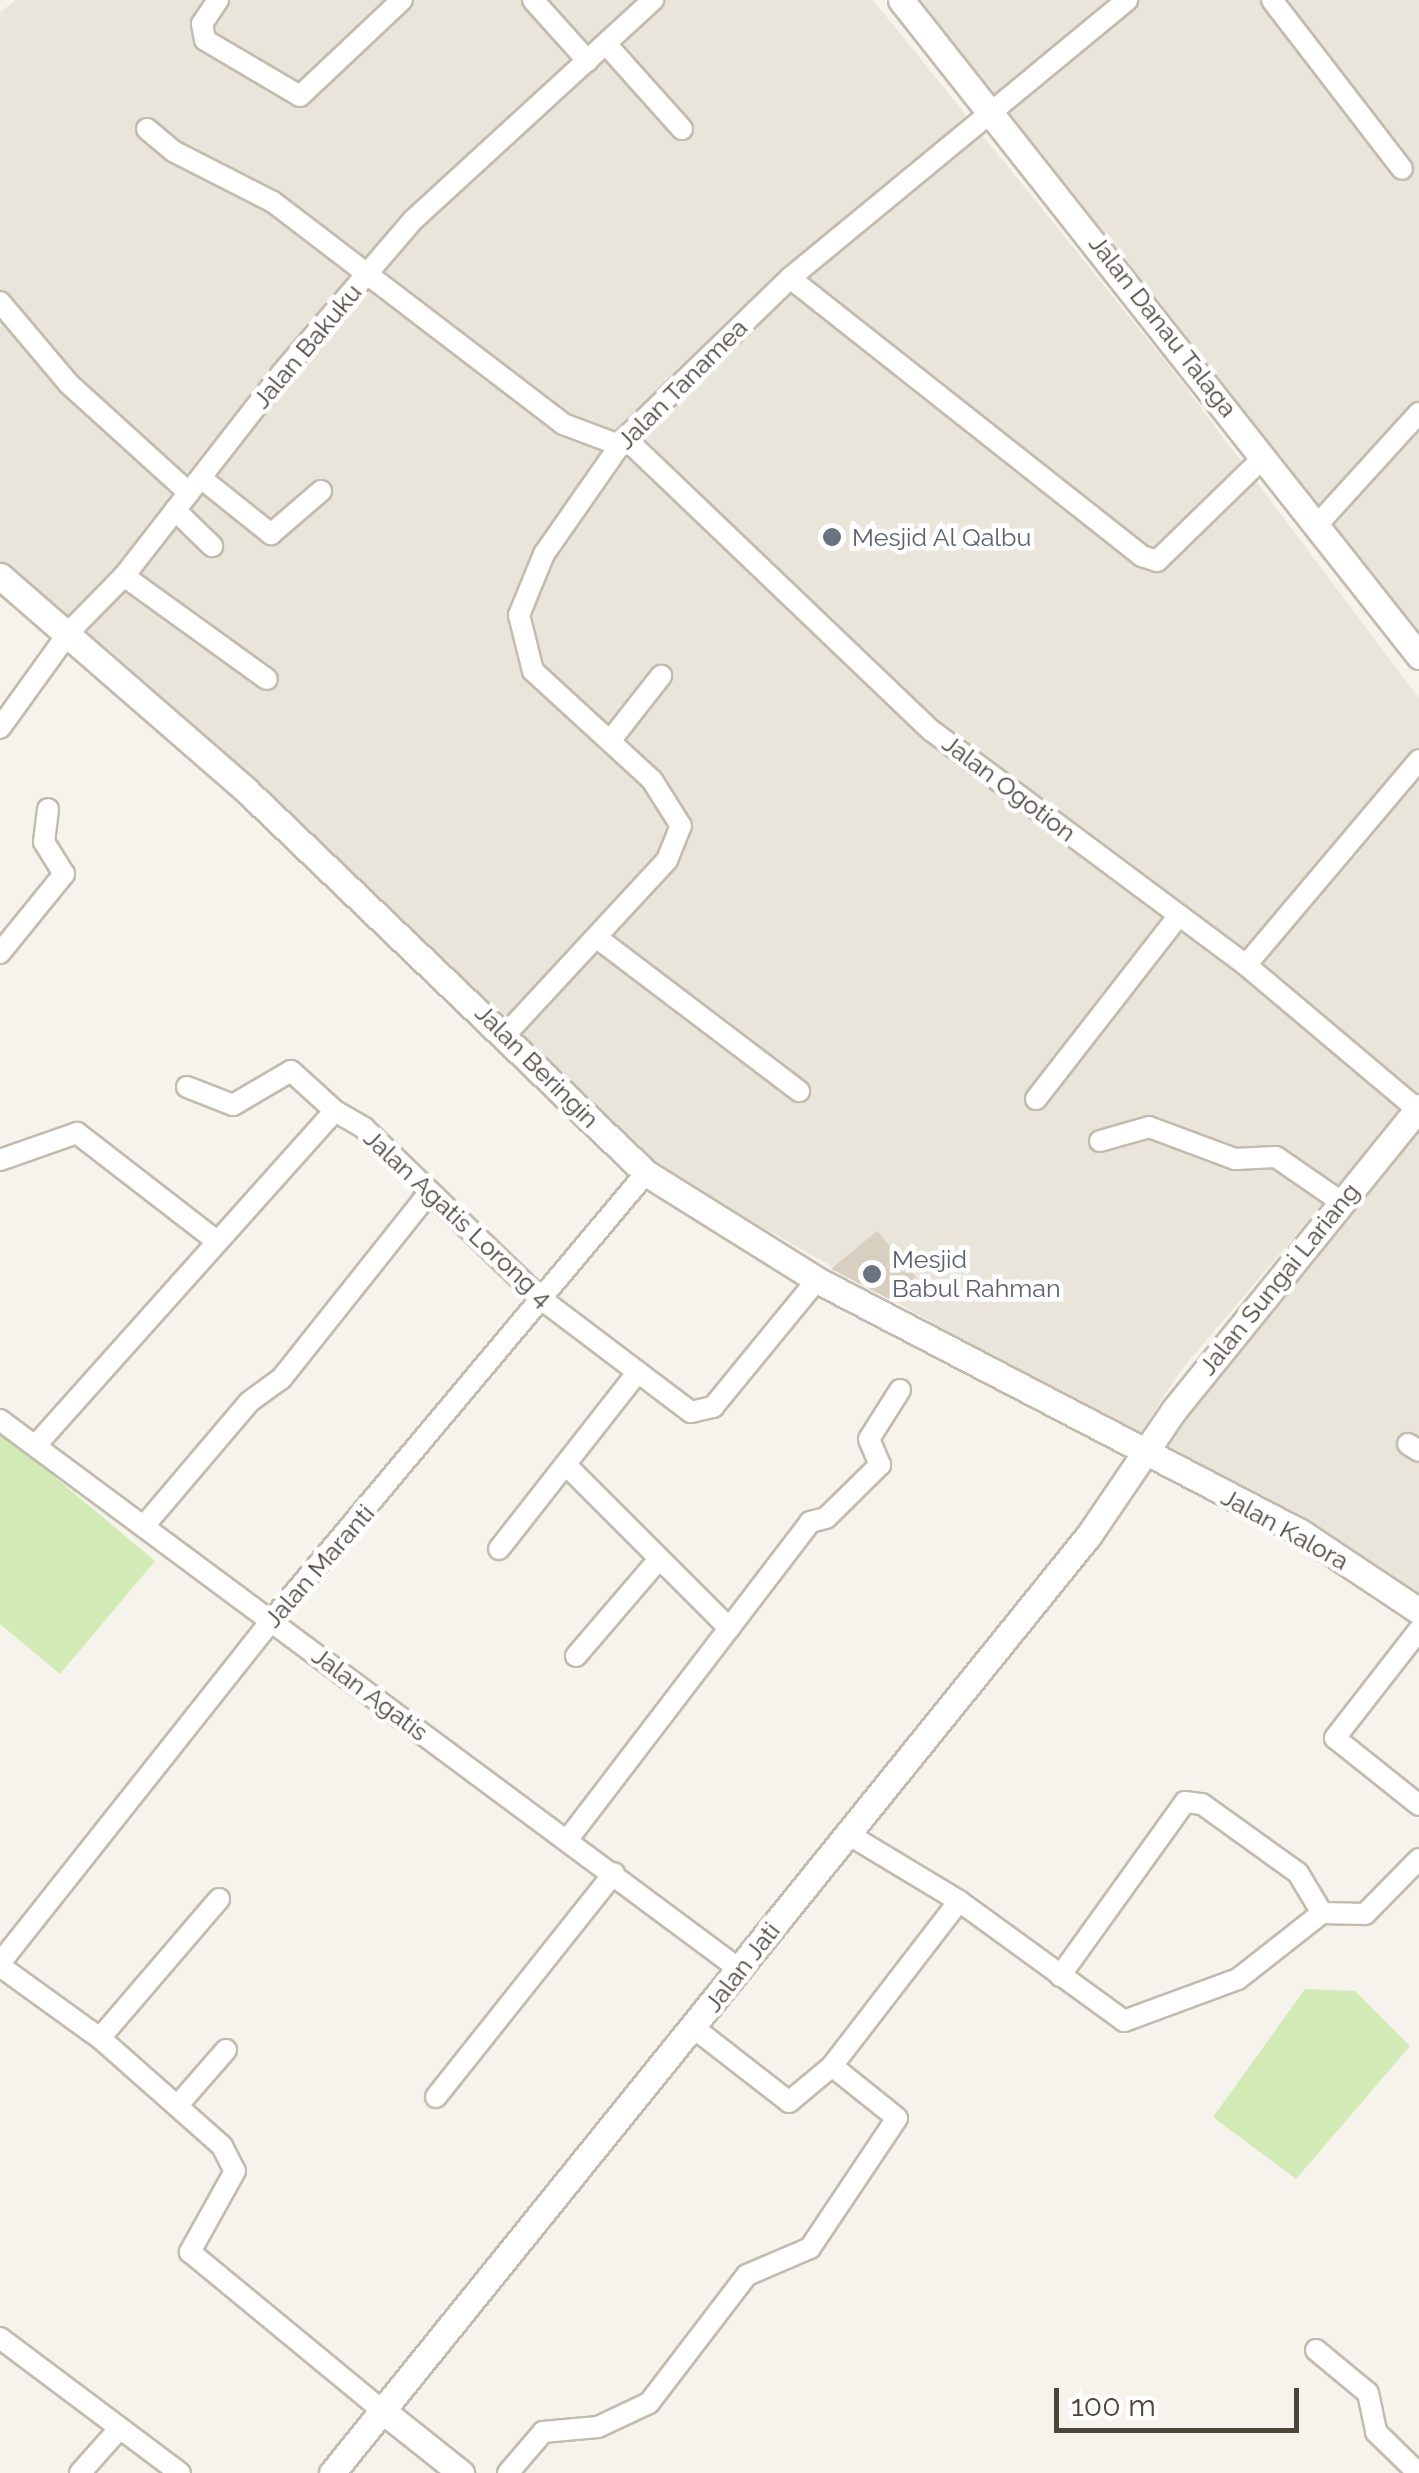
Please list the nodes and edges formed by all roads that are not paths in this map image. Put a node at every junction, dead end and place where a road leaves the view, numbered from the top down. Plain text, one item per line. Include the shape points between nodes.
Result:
1 (218, 0) edge
2 (402, 0) edge
3 (533, 0) edge
4 (654, 0) edge
5 (900, 0) edge
6 (1127, 0) edge
7 (1272, 0) edge
8 (606, 44) junction
9 (588, 61) junction
10 (991, 106) junction
11 (147, 129) dead end
12 (682, 129) dead end
13 (1402, 169) dead end
14 (368, 275) junction
15 (790, 278) junction
16 (0, 302) edge
17 (1415, 426) edge
18 (622, 442) junction
19 (1264, 456) junction
20 (195, 486) junction
21 (321, 491) dead end
22 (175, 510) junction
23 (1316, 526) junction
24 (212, 546) dead end
25 (0, 576) edge
26 (124, 576) junction
27 (70, 632) junction
28 (1419, 656) edge
29 (660, 676) dead end
30 (267, 679) dead end
31 (0, 728) edge
32 (610, 741) junction
33 (1419, 760) edge
34 (48, 809) dead end
35 (1179, 915) junction
36 (600, 940) junction
37 (0, 953) edge
38 (1246, 964) junction
39 (506, 1034) junction
40 (187, 1087) dead end
41 (799, 1091) dead end
42 (1036, 1099) dead end
43 (1418, 1108) edge
44 (335, 1111) junction
45 (1100, 1141) dead end
46 (0, 1160) edge
47 (646, 1174) junction
48 (429, 1193) junction
49 (1340, 1201) junction
50 (214, 1238) junction
51 (817, 1280) junction
52 (540, 1298) junction
53 (638, 1372) junction
54 (900, 1390) dead end
55 (0, 1420) edge
56 (36, 1445) junction
57 (1145, 1456) junction
58 (566, 1464) junction
59 (144, 1526) junction
60 (499, 1549) dead end
61 (659, 1559) junction
62 (1419, 1615) edge
63 (271, 1621) junction
64 (729, 1628) junction
65 (576, 1656) dead end
66 (1419, 1805) edge
67 (848, 1834) junction
68 (568, 1839) junction
69 (1419, 1860) edge
70 (614, 1872) junction
71 (219, 1899) dead end
72 (959, 1900) junction
73 (1322, 1913) junction
74 (0, 1965) edge
75 (739, 1969) junction
76 (1060, 1976) junction
77 (694, 2028) junction
78 (100, 2038) junction
79 (226, 2050) dead end
80 (832, 2066) junction
81 (436, 2096) dead end
82 (178, 2105) junction
83 (0, 2338) edge
84 (1316, 2350) dead end
85 (383, 2412) junction
86 (120, 2428) junction
87 (80, 2473) edge
88 (180, 2473) edge
89 (332, 2473) edge
90 (461, 2473) edge
91 (508, 2473) edge
92 (1418, 2473) edge

1 - 2 street via 202,24 205,40 300,96
3 - 9 street
4 - 8 street, Jalan Bakuku
5 - 10 street, Jalan Danau Talaga
6 - 10 street, Jalan Tanamea
7 - 13 street
8 - 9 street, Jalan Bakuku
8 - 12 street
9 - 14 street, Jalan Bakuku via 452,180
10 - 15 street, Jalan Tanamea
10 - 19 street, Jalan Danau Talaga
11 - 14 street via 173,151 253,188
14 - 18 street via 562,424
14 - 20 street, Jalan Bakuku
15 - 18 street, Jalan Tanamea
15 - 19 street via 1142,556 1157,561
16 - 20 street via 69,384
17 - 23 street
18 - 32 street, Jalan Tanamea via 544,554 518,615 533,671
18 - 35 street, Jalan Ogotion via 932,731
19 - 23 street, Jalan Danau Talaga
20 - 21 street via 270,534
20 - 22 street, Jalan Bakuku
22 - 24 street
22 - 26 street, Jalan Bakuku
23 - 28 street, Jalan Danau Talaga
25 - 27 street, Jalan Beringin
26 - 27 street, Jalan Bakuku
26 - 30 street
27 - 31 street, Jalan Bakuku
27 - 39 street, Jalan Beringin
29 - 32 street
32 - 36 street, Jalan Tanamea via 670,801 681,826 674,850
33 - 38 street
34 - 37 street via 44,842 64,874
35 - 38 street, Jalan Ogotion
35 - 42 street
36 - 39 street, Jalan Tanamea
36 - 41 street
38 - 43 street, Jalan Ogotion
39 - 47 street, Jalan Beringin
40 - 44 street, Jalan Agatis Lorong 4 via 233,1105 291,1071
43 - 49 street, Jalan Sungai Lariang
44 - 48 street, Jalan Agatis Lorong 4 via 364,1128
44 - 50 street
45 - 49 street via 1149,1127 1234,1159 1276,1157
46 - 50 street via 77,1133
47 - 51 street, Jalan Beringin
47 - 52 street, Jalan Maranti
48 - 52 street, Jalan Agatis Lorong 4
48 - 59 street via 281,1379 249,1402
49 - 57 street, Jalan Sungai Lariang
50 - 56 street
51 - 53 street, Jalan Agatis Lorong 4 via 705,1413
51 - 57 street, Jalan Beringin
52 - 53 street, Jalan Agatis Lorong 4
52 - 63 street, Jalan Maranti
53 - 58 street
54 - 64 street via 869,1439 880,1464 826,1518 813,1519
55 - 56 street, Jalan Agatis
56 - 59 street, Jalan Agatis
57 - 62 street, Jalan Kalora via 1302,1533
57 - 67 street, Jalan Jati
58 - 60 street
58 - 61 street
59 - 63 street, Jalan Agatis
61 - 64 street
61 - 65 street
62 - 66 street via 1335,1738
63 - 68 street, Jalan Agatis
63 - 74 street, Jalan Maranti
64 - 68 street
67 - 72 street
67 - 75 street, Jalan Jati
68 - 70 street, Jalan Agatis
69 - 73 street via 1365,1914
70 - 75 street, Jalan Agatis
70 - 81 street
71 - 78 street
72 - 76 street
72 - 80 street
73 - 76 street via 1238,1980 1124,2021
73 - 76 street via 1298,1874 1202,1804 1185,1802
74 - 78 street
75 - 77 street, Jalan Jati
77 - 80 street via 789,2102
77 - 85 street, Jalan Jati
78 - 82 street
79 - 82 street
80 - 91 street via 897,2118 810,2248 747,2275 648,2403 598,2428 544,2432
82 - 85 street via 236,2166 190,2252
83 - 86 street
84 - 92 street via 1368,2393 1376,2432
85 - 89 street, Jalan Jati
85 - 90 street
86 - 87 street
86 - 88 street

